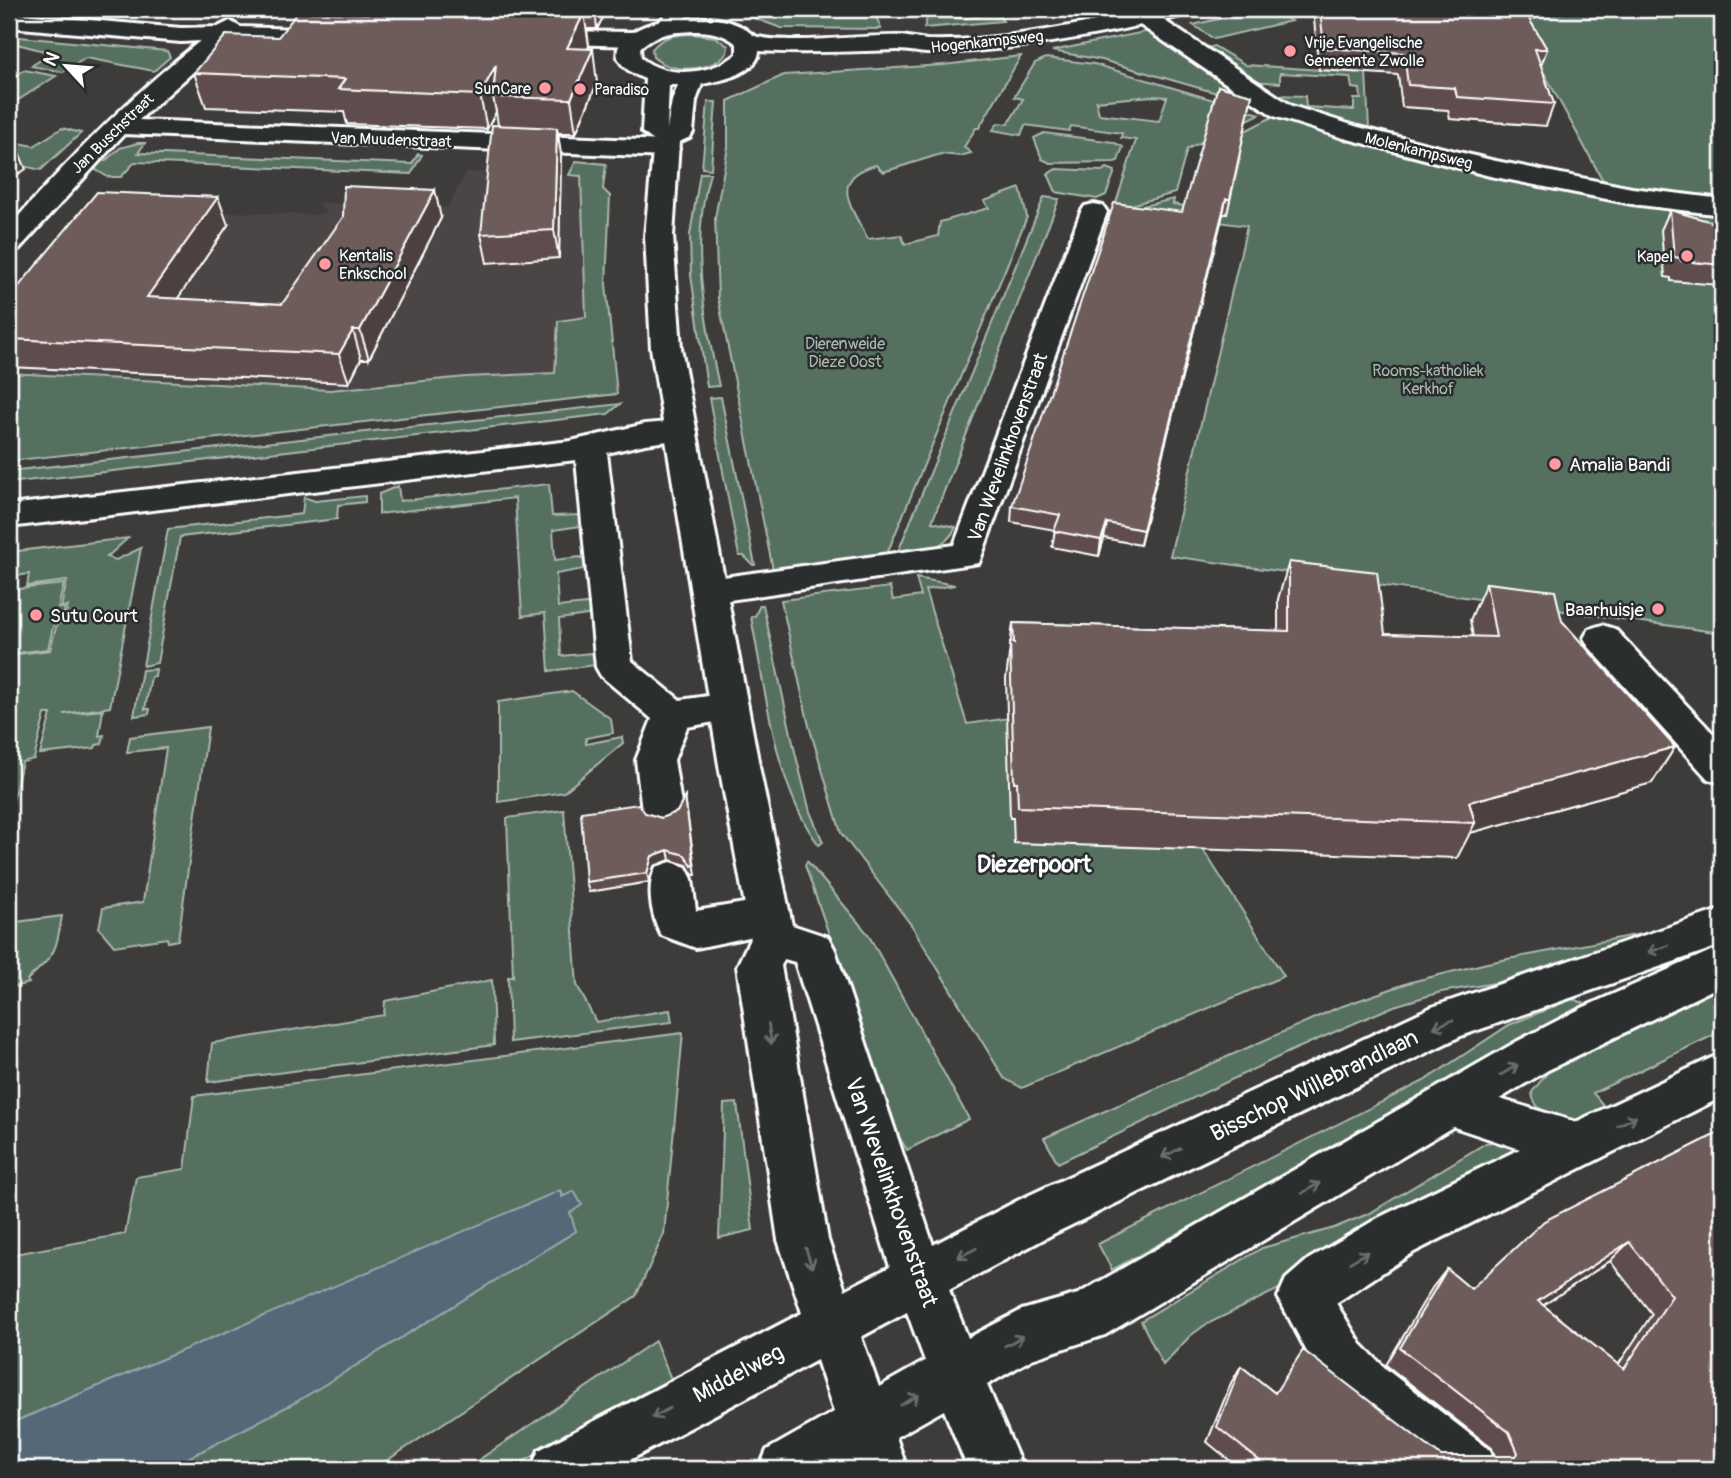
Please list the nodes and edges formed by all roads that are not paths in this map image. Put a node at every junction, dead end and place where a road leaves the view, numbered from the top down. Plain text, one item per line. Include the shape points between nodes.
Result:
1 (9, 9) edge
2 (1181, 9) edge
3 (245, 16) dead end
4 (708, 17) edge
5 (673, 18) edge
6 (1145, 18) junction
7 (9, 20) edge
8 (224, 33) junction
9 (349, 37) edge
10 (517, 43) edge
11 (632, 48) junction
12 (746, 52) junction
13 (656, 75) junction
14 (694, 78) junction
15 (117, 126) junction
16 (666, 144) junction
17 (1722, 207) edge
18 (1094, 212) dead end
19 (9, 243) edge
20 (681, 431) junction
21 (591, 448) junction
22 (9, 516) edge
23 (709, 591) junction
24 (1602, 638) dead end
25 (729, 707) junction
26 (673, 715) junction
27 (1722, 768) edge
28 (662, 810) dead end
29 (671, 879) dead end
30 (1722, 926) edge
31 (771, 927) junction
32 (1722, 965) edge
33 (1722, 1074) edge
34 (1450, 1105) junction
35 (1577, 1145) junction
36 (919, 1278) junction
37 (830, 1325) junction
38 (955, 1374) junction
39 (872, 1448) edge
40 (558, 1469) edge
41 (786, 1469) edge
42 (996, 1469) edge
43 (1471, 1469) edge

1 - 8 main road via 194,24
2 - 6 main road, Hogenkampsweg
3 - 8 main road, Jan Buschstraat
4 - 5 main road
4 - 12 main road via 735,32
5 - 11 main road
6 - 12 main road, Hogenkampsweg via 1026,38 917,47 905,53
6 - 17 main road, Molenkampsweg via 1283,111 1490,168 1632,196
7 - 8 main road via 181,35
8 - 9 main road
8 - 15 main road, Jan Buschstraat
10 - 11 main road
11 - 13 main road via 636,68
12 - 14 main road via 726,72
13 - 14 main road
13 - 16 main road via 654,132
14 - 16 main road via 684,101 681,132
15 - 16 main road, Van Muudenstraat
15 - 19 main road, Jan Buschstraat
16 - 20 main road via 659,207 660,267 666,348
18 - 23 main road, Van Wevelinkhovenstraat via 967,555
20 - 21 main road
20 - 23 main road
21 - 22 main road
21 - 26 main road via 614,667
23 - 25 main road
24 - 27 main road
25 - 26 main road
25 - 31 main road
26 - 28 main road via 655,760
29 - 31 main road via 676,922 696,930
30 -> 36 main road, Bisschop Willebrandlaan via 1436,1027 1036,1217
31 - 36 main road, Van Wevelinkhovenstraat via 813,950
31 -> 37 main road via 761,979 797,1216
34 -> 32 main road via 1598,1022
35 -> 33 main road
34 - 35 main road
38 -> 34 main road via 1021,1336 1087,1317
43 -> 35 main road via 1368,1389 1342,1363 1304,1297 1327,1277 1396,1235
36 - 37 main road, Middelweg
36 - 38 main road, Van Wevelinkhovenstraat
37 - 39 main road
37 -> 40 main road, Middelweg
39 -> 38 main road
38 - 42 main road, Van Wevelinkhovenstraat
39 - 41 main road

